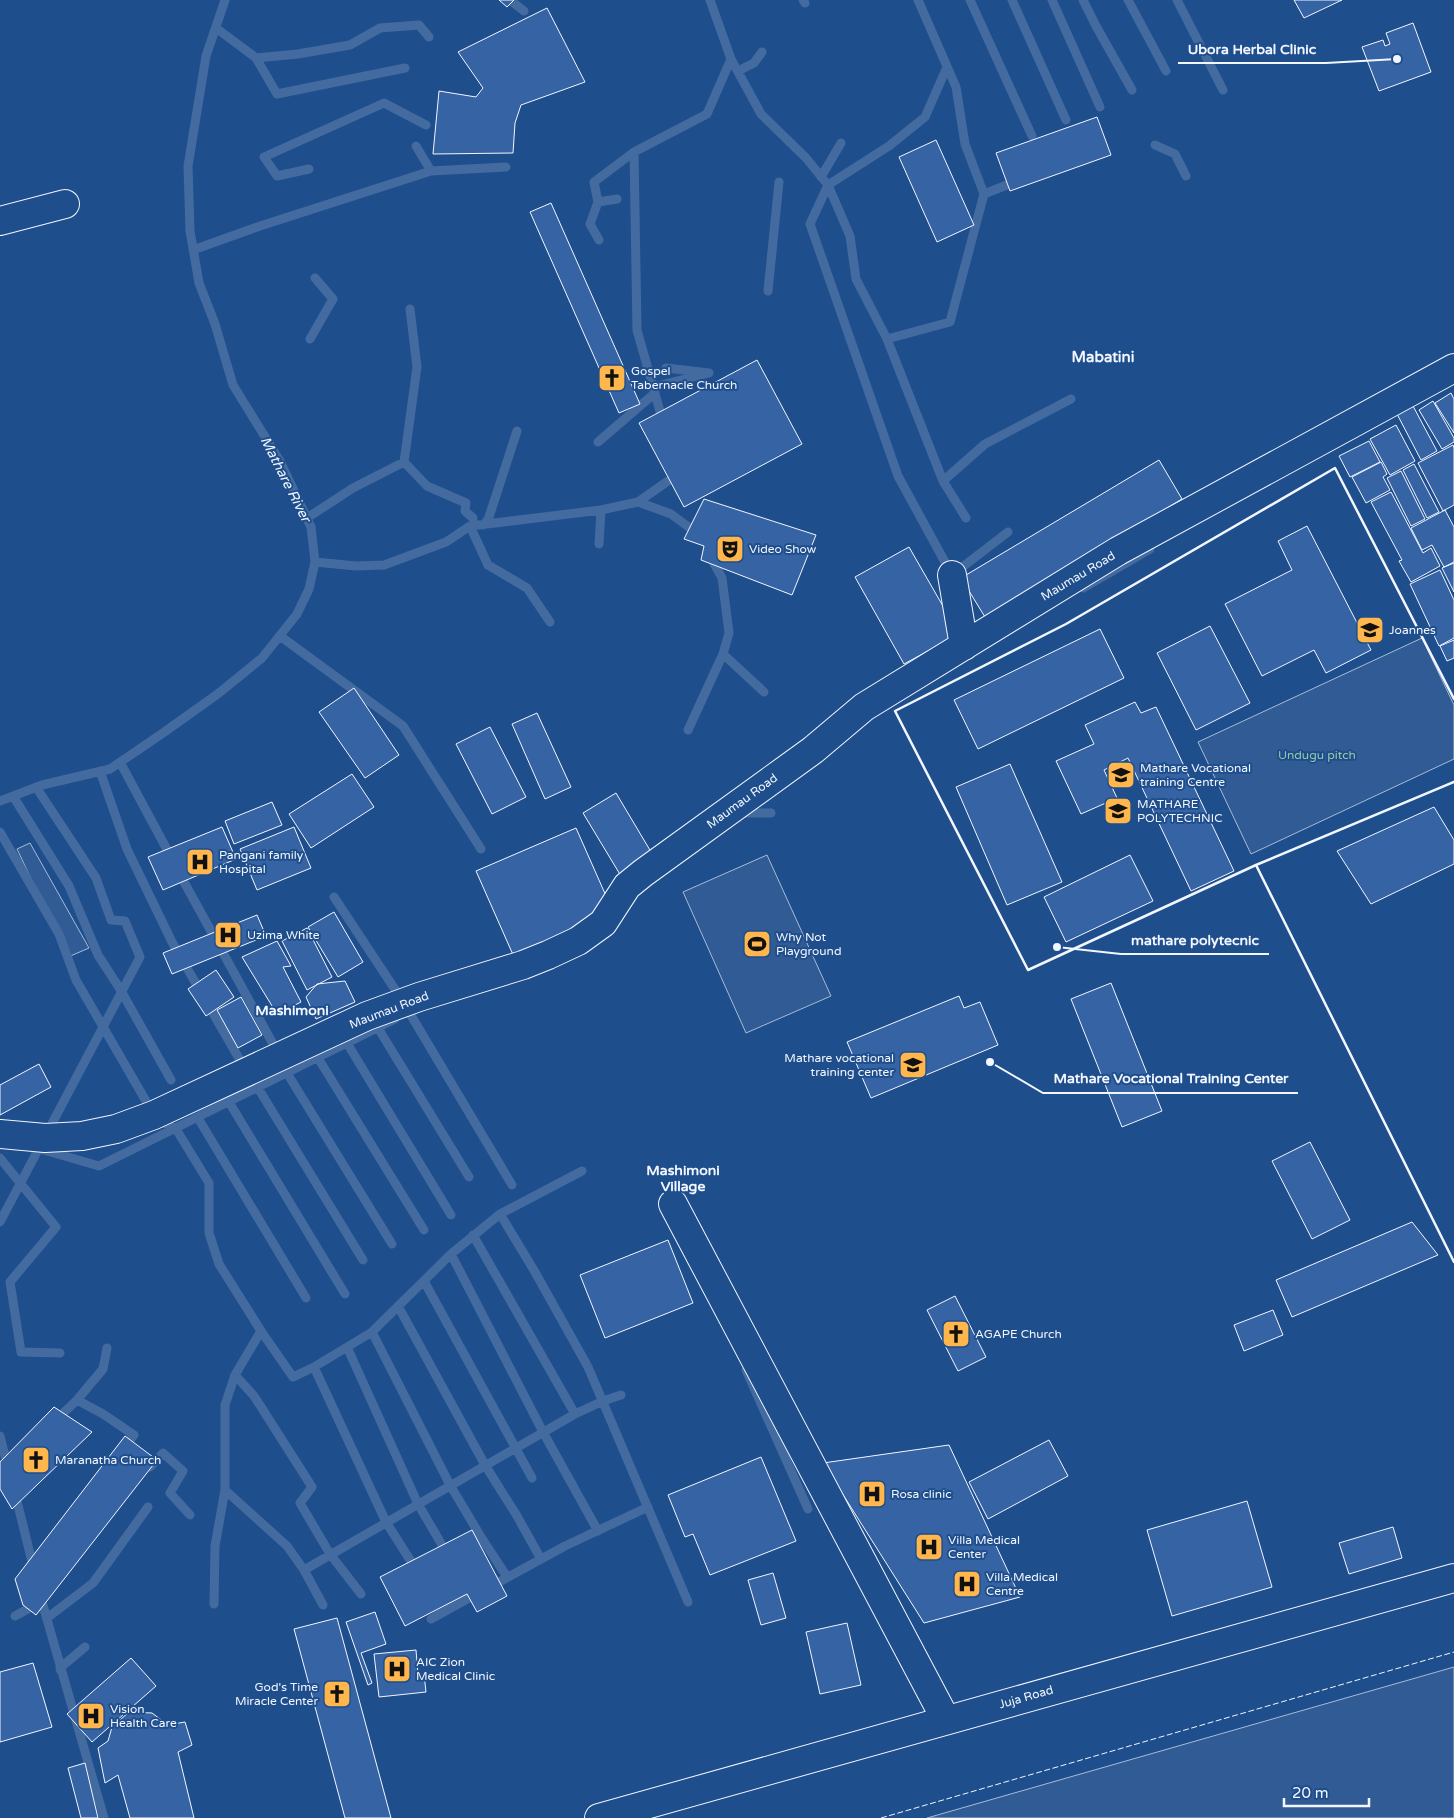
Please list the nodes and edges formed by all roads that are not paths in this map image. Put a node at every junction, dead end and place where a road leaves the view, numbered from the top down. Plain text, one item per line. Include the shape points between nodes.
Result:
1 (65, 204) dead end
2 (0, 221) edge
3 (1454, 368) edge
4 (952, 575) dead end
5 (964, 646) junction
6 (0, 1134) edge
7 (673, 1204) dead end
8 (1454, 1578) edge
9 (946, 1720) junction
10 (599, 1818) edge

1 - 2 street
3 - 5 street, Maumau Road via 1118,551
4 - 5 street
5 - 6 street, Maumau Road via 864,707 813,750 643,873 627,886 603,923 578,942 523,965 420,996 367,1016 154,1115 116,1129 82,1136 45,1138
7 - 9 street
8 - 9 street, Juja Road
9 - 10 street, Juja Road

